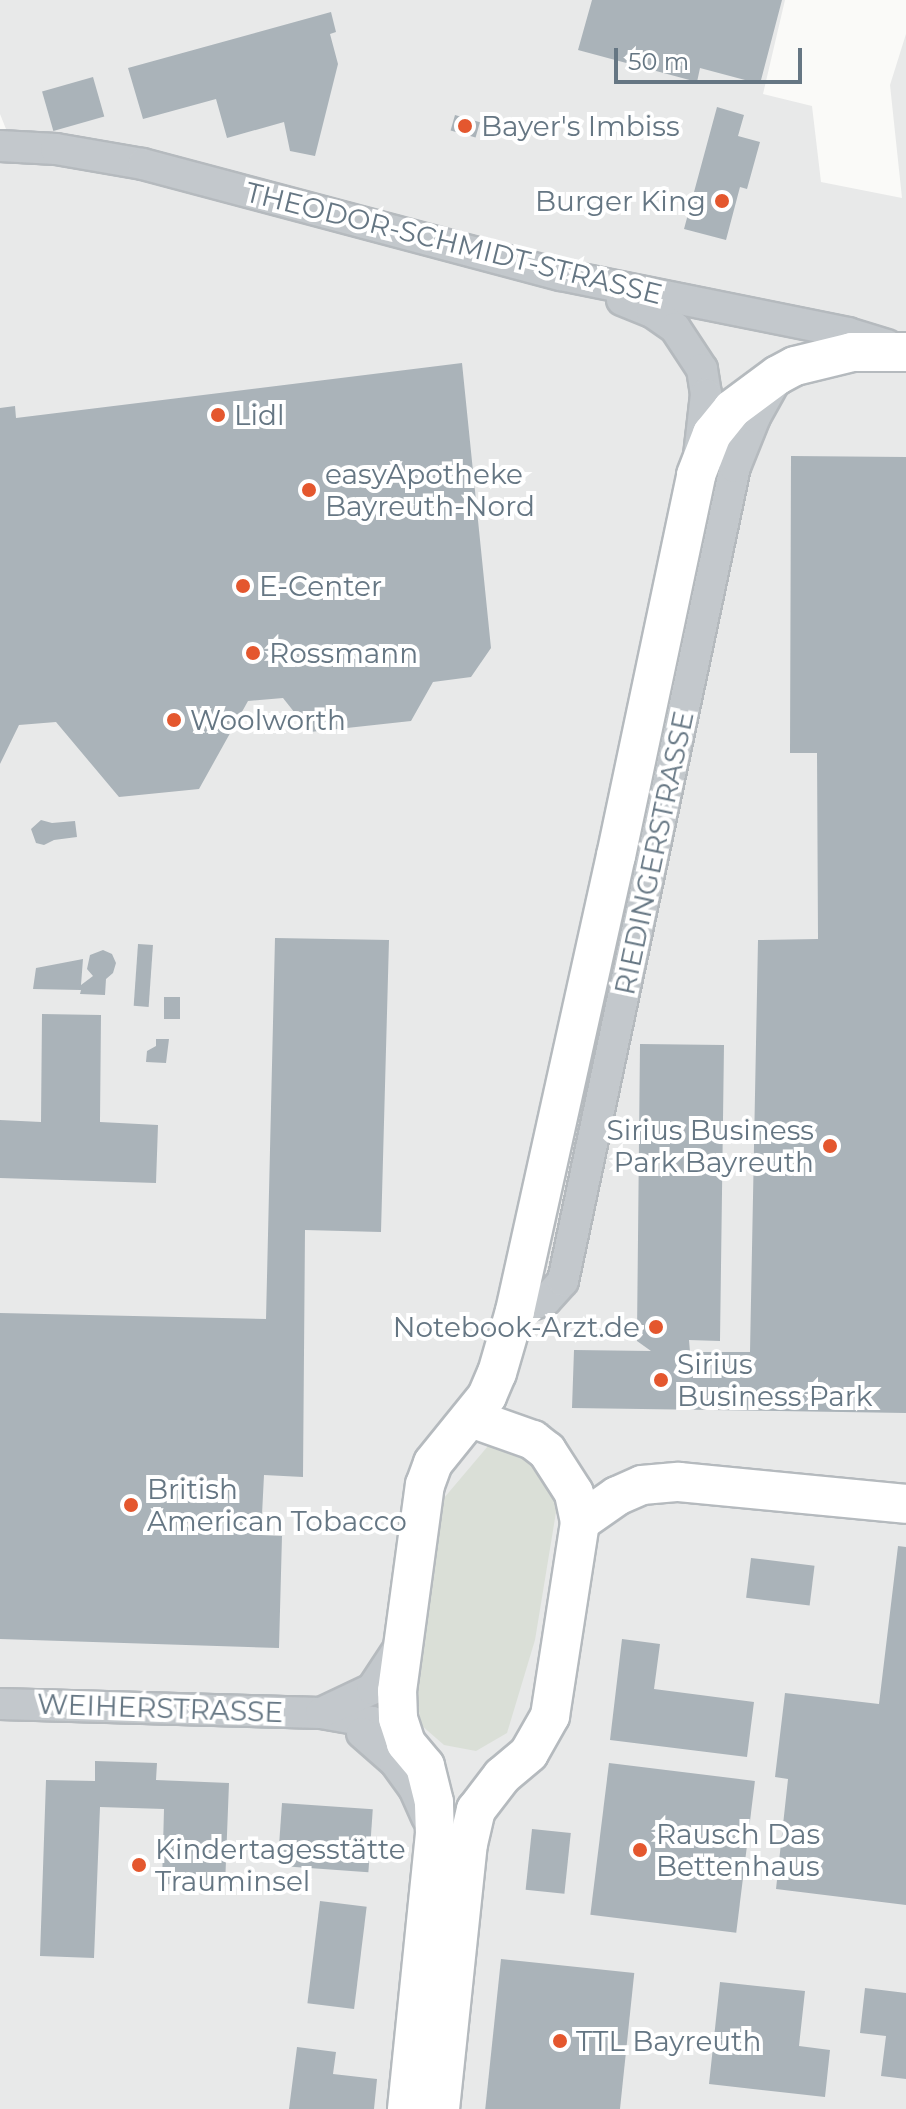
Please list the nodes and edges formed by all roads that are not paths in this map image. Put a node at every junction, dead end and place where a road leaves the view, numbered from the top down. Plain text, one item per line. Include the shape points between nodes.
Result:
1 (0, 146) edge
2 (561, 275) junction
3 (903, 352) edge
4 (778, 375) junction
5 (696, 475) junction
6 (515, 1311) junction
7 (471, 1418) junction
8 (906, 1504) edge
9 (580, 1522) junction
10 (401, 1645) junction
11 (0, 1704) edge
12 (321, 1713) junction
13 (415, 1755) junction
14 (502, 1776) junction
15 (435, 1834) junction
16 (412, 2060) junction
17 (407, 2109) edge
18 (430, 2109) edge
19 (440, 2109) edge

1 - 2 street, THEODOR-SCHMIDT-STRASSE via 56,149 143,164
2 - 3 street, THEODOR-SCHMIDT-STRASSE via 848,333
2 - 5 street via 652,312 690,346 702,369 706,394
3 - 4 main road, RIEDINGERSTRASSE via 852,352
4 - 5 main road, RIEDINGERSTRASSE via 732,409 712,434
4 - 6 street, RIEDINGERSTRASSE via 735,467 563,1281 546,1300
5 - 6 main road, RIEDINGERSTRASSE
6 - 7 main road, RIEDINGERSTRASSE via 497,1373
7 - 9 main road via 533,1440 547,1451 574,1493
7 - 10 main road, RIEDINGERSTRASSE via 433,1463 425,1485
8 - 9 main road via 679,1482 642,1485
9 - 14 main road via 550,1716 529,1753
10 - 12 street via 372,1689
10 - 13 main road, RIEDINGERSTRASSE via 398,1705
11 - 12 street, WEIHERSTRASSE
12 - 13 street, WEIHERSTRASSE via 372,1722
12 - 15 street via 372,1738 395,1762
13 - 14 main road via 447,1778
13 - 15 main road, RIEDINGERSTRASSE via 434,1802
14 - 19 main road via 476,1810 468,1844
15 - 16 main road, RIEDINGERSTRASSE
16 - 17 main road, RIEDINGERSTRASSE
16 - 18 main road

